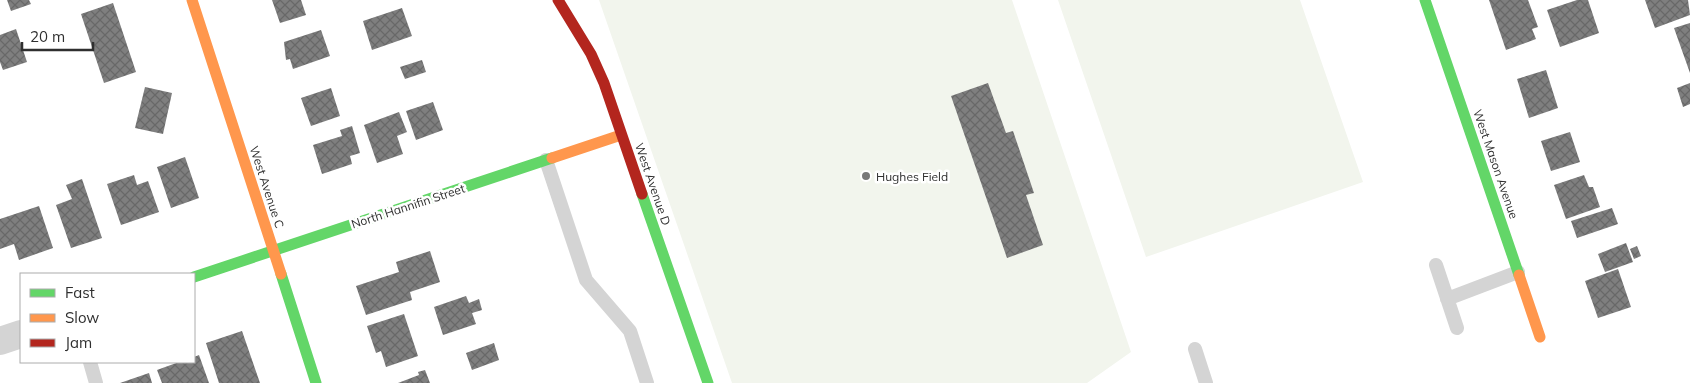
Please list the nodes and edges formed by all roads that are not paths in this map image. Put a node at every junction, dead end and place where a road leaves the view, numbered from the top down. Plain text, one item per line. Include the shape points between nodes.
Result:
1 (192, 0) edge
2 (558, 0) edge
3 (1425, 0) edge
4 (621, 136) junction
5 (546, 160) junction
6 (274, 250) junction
7 (1436, 264) dead end
8 (1518, 272) junction
9 (195, 277) edge
10 (1447, 298) junction
11 (1457, 328) dead end
12 (20, 334) edge
13 (1540, 337) dead end
14 (0, 341) edge
15 (1195, 349) dead end
16 (90, 363) edge
17 (96, 383) edge
18 (316, 383) edge
19 (647, 383) edge
20 (708, 383) edge
21 (1206, 383) edge

1 - 6 street, West Avenue C
2 - 4 street, West Avenue D via 591,54
3 - 8 street, West Mason Avenue
4 - 5 street, North Hannifin Street
4 - 20 street, West Avenue D
5 - 6 street, North Hannifin Street
5 - 19 lane via 586,280 630,331
6 - 9 street, North Hannifin Street
6 - 18 street, West Avenue C
7 - 10 lane
8 - 10 lane
8 - 13 street, West Mason Avenue
10 - 11 lane
12 - 14 street
15 - 21 lane
16 - 17 lane

